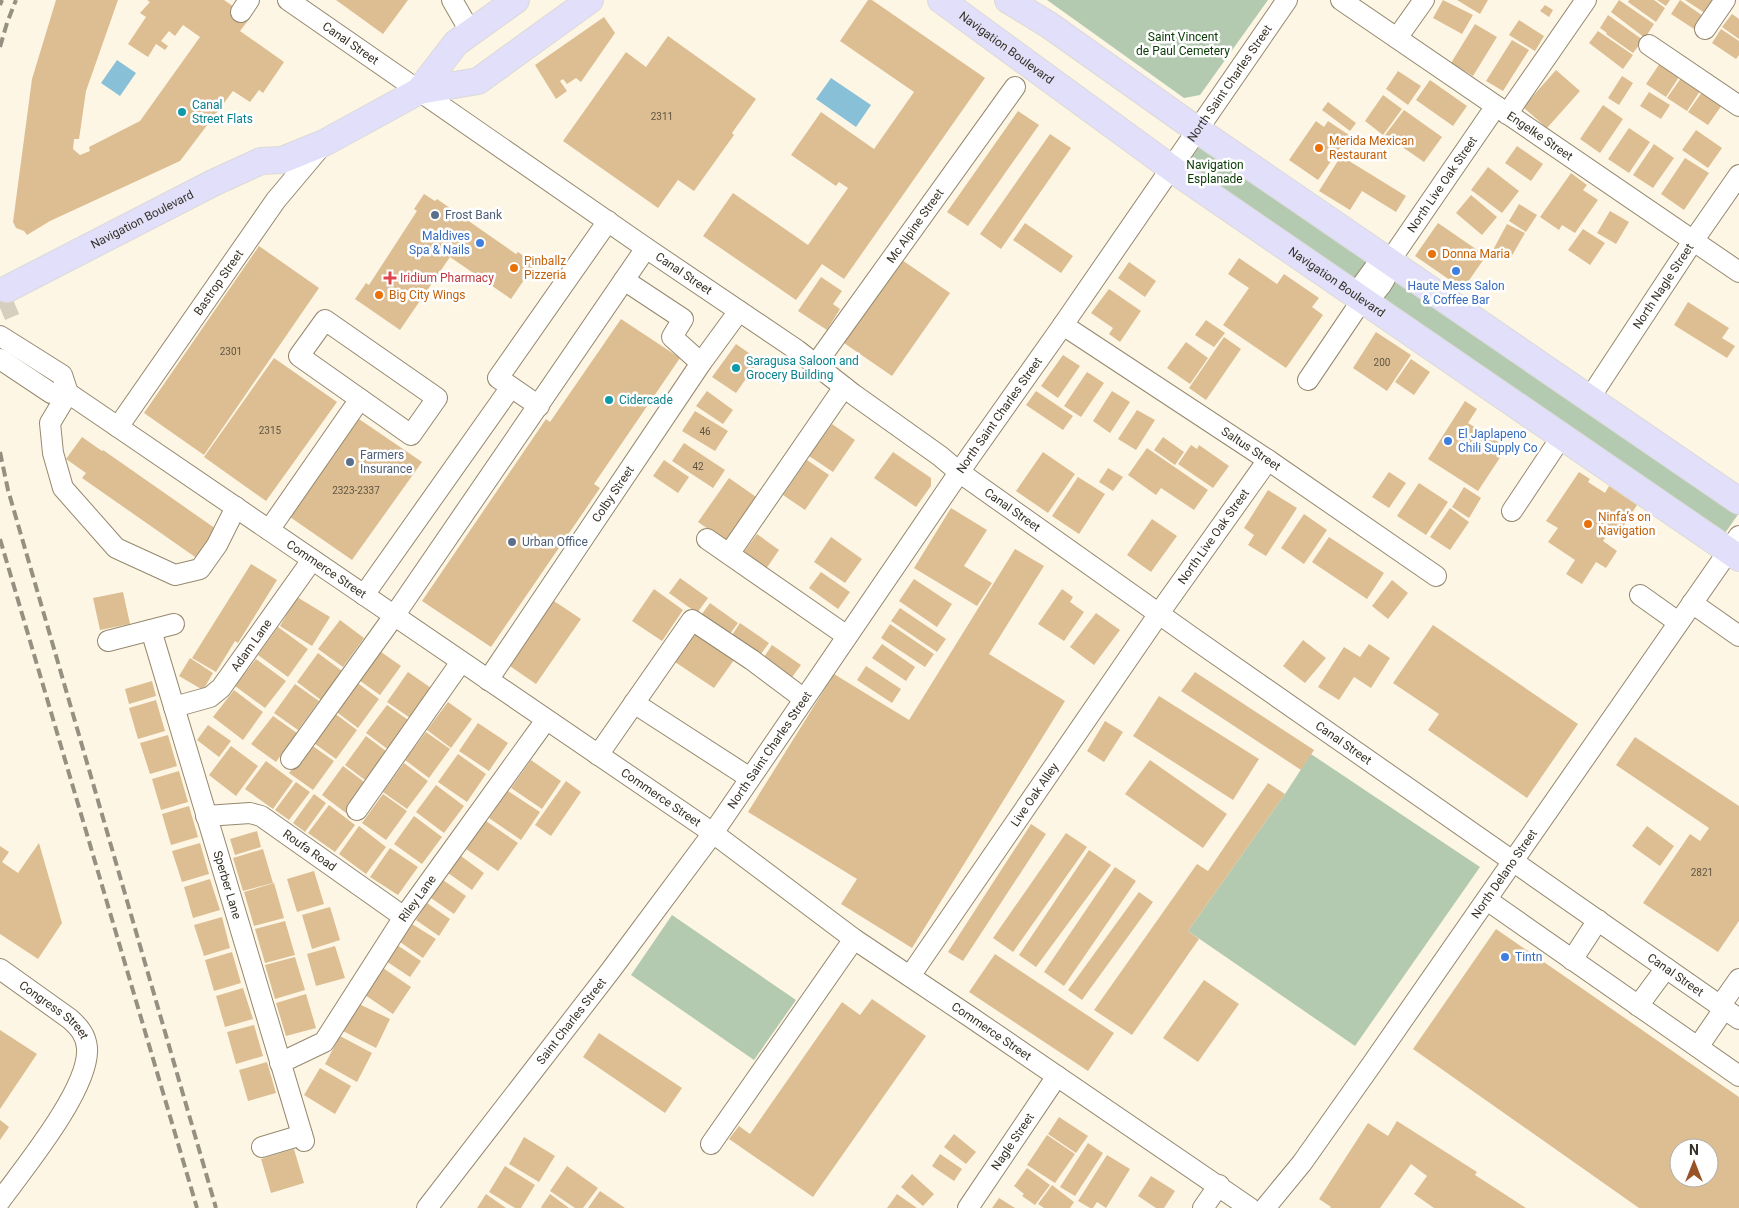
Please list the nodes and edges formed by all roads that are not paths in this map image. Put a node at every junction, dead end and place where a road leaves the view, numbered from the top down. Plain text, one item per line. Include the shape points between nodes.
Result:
1 (288, 0) edge
2 (452, 0) edge
3 (516, 0) edge
4 (590, 0) edge
5 (941, 0) edge
6 (1008, 0) edge
7 (1287, 0) edge
8 (1341, 0) edge
9 (1424, 0) edge
10 (1586, 0) edge
11 (1725, 0) edge
12 (1705, 29) dead end
13 (471, 33) junction
14 (1397, 38) junction
15 (1649, 45) dead end
16 (1015, 87) dead end
17 (419, 91) junction
18 (1739, 106) edge
19 (1501, 110) junction
20 (1197, 129) junction
21 (324, 143) junction
22 (1170, 168) junction
23 (1739, 175) edge
24 (608, 222) junction
25 (1693, 241) junction
26 (646, 248) junction
27 (1389, 262) junction
28 (1739, 272) edge
29 (624, 280) junction
30 (10, 295) tunnel mouth
31 (1362, 300) junction
32 (738, 310) junction
33 (1063, 325) junction
34 (0, 336) edge
35 (0, 359) edge
36 (701, 364) junction
37 (816, 364) junction
38 (1308, 380) dead end
39 (505, 382) junction
40 (844, 387) junction
41 (68, 393) junction
42 (360, 399) junction
43 (1590, 399) junction
44 (539, 406) junction
45 (118, 427) junction
46 (1562, 436) junction
47 (1268, 460) junction
48 (959, 472) junction
49 (1739, 501) edge
50 (236, 507) junction
51 (1512, 511) dead end
52 (269, 530) junction
53 (707, 539) dead end
54 (1736, 548) edge
55 (729, 554) junction
56 (312, 560) junction
57 (1436, 576) dead end
58 (364, 595) junction
59 (1640, 595) dead end
60 (1692, 603) junction
61 (1159, 614) junction
62 (394, 616) junction
63 (1678, 622) junction
64 (174, 624) dead end
65 (151, 630) junction
66 (847, 636) junction
67 (1739, 636) edge
68 (108, 641) dead end
69 (461, 662) junction
70 (488, 680) junction
71 (804, 699) junction
72 (634, 703) junction
73 (174, 707) junction
74 (546, 720) junction
75 (598, 755) junction
76 (291, 759) dead end
77 (750, 778) junction
78 (357, 810) dead end
79 (206, 816) junction
80 (713, 833) junction
81 (1514, 861) junction
82 (1487, 900) junction
83 (404, 917) junction
84 (1598, 920) junction
85 (854, 939) junction
86 (1572, 960) junction
87 (1666, 968) junction
88 (0, 969) edge
89 (910, 976) junction
90 (1739, 979) edge
91 (1638, 1006) junction
92 (1728, 1012) edge
93 (1698, 1047) junction
94 (280, 1063) junction
95 (1057, 1076) junction
96 (1739, 1076) edge
97 (711, 1144) dead end
98 (262, 1147) dead end
99 (1218, 1185) junction
100 (0, 1201) edge
101 (427, 1208) edge
102 (968, 1208) edge
103 (1203, 1208) edge
104 (1250, 1208) edge
105 (1265, 1208) edge

1 - 17 street, Canal Street
2 - 13 street
3 - 13 main road, Navigation Boulevard
4 - 17 main road, Navigation Boulevard via 478,81
5 - 22 main road, Navigation Boulevard
6 - 20 main road
7 - 20 street, North Saint Charles Street
8 - 14 street, Engelke Street
9 - 14 street
10 - 19 street, North Live Oak Street
11 - 12 street
13 - 17 main road, Navigation Boulevard via 456,43
14 - 19 street, Engelke Street
15 - 18 street
16 - 37 street, Mc Alpine Street
17 - 21 main road, Navigation Boulevard
17 - 24 street, Canal Street
19 - 25 street, Engelke Street
19 - 27 street, North Live Oak Street
20 - 22 street, North Saint Charles Street
20 - 27 main road
21 - 30 main road, Navigation Boulevard via 282,160 267,174
21 - 45 street, Bastrop Street via 276,200
22 - 31 main road, Navigation Boulevard
22 - 33 street, North Saint Charles Street
23 - 25 street, North Nagle Street
24 - 26 street, Canal Street
24 - 39 street
25 - 28 street, Engelke Street
25 - 43 street, North Nagle Street
26 - 29 street
26 - 32 street, Canal Street
27 - 31 street, North Live Oak Street via 1378,263 1360,288
27 - 43 main road
29 - 36 street via 683,319 672,337
29 - 44 street
31 - 38 street, North Live Oak Street
31 - 46 main road, Navigation Boulevard
32 - 36 street, Colby Street
32 - 37 street, Canal Street
33 - 47 street, Saltus Street
33 - 48 street, North Saint Charles Street
34 - 41 street, Commerce Street via 62,375
35 - 41 street, Commerce Street via 51,393
36 - 70 street, Colby Street
37 - 40 street, Canal Street
39 - 44 street
39 - 58 street
40 - 48 street, Canal Street
40 - 55 street
41 - 45 street, Commerce Street
41 - 50 street via 50,423 53,453 63,488 116,548 175,576 200,569 217,546
42 - 42 street via 299,356 324,320 437,398 411,435
42 - 52 street
43 - 49 main road
44 - 62 street
45 - 50 street, Commerce Street
46 - 51 street
46 - 54 main road, Navigation Boulevard
47 - 57 street, Saltus Street
47 - 61 street, North Live Oak Street
48 - 61 street, Canal Street
48 - 66 street, North Saint Charles Street
50 - 52 street, Commerce Street
52 - 56 street, Commerce Street
53 - 55 street
54 - 60 street, North Delano Street
55 - 66 street
56 - 58 street, Commerce Street
56 - 73 street, Adam Lane via 221,688 210,697
58 - 62 street, Commerce Street
59 - 63 street
60 - 63 street, North Delano Street
60 - 67 street
61 - 81 street, Canal Street
61 - 89 street, Live Oak Alley
62 - 69 street, Commerce Street
62 - 76 street
63 - 81 street, North Delano Street
64 - 65 street
65 - 68 street
65 - 73 street, Sperber Lane
66 - 71 street, North Saint Charles Street
69 - 70 street, Commerce Street
69 - 78 street
70 - 74 street, Commerce Street
71 - 72 street via 692,620
71 - 77 street, North Saint Charles Street
72 - 75 street
72 - 77 street
73 - 79 street, Sperber Lane
74 - 75 street, Commerce Street
74 - 83 street, Riley Lane
75 - 80 street, Commerce Street
77 - 80 street, North Saint Charles Street
79 - 83 street, Roufa Road via 261,816
79 - 94 street, Sperber Lane
80 - 85 street, Commerce Street
80 - 101 street, Saint Charles Street via 589,1000
81 - 82 street, North Delano Street
81 - 84 street, Canal Street
82 - 86 street
82 - 105 street, North Delano Street via 1302,1163
83 - 94 street, Riley Lane via 324,1042
84 - 86 street
84 - 87 street, Canal Street
85 - 89 street, Commerce Street
85 - 97 street
86 - 91 street
87 - 91 street
87 - 92 street, Canal Street
88 - 100 street, Congress Street via 70,1019 84,1036 87,1048 85,1063 70,1102
89 - 95 street, Commerce Street
90 - 92 street
91 - 93 street
92 - 93 street
93 - 96 street
94 - 98 street, Sperber Lane via 303,1138
95 - 99 street, Commerce Street
95 - 102 street, Nagle Street
99 - 103 street
99 - 104 street, Commerce Street

